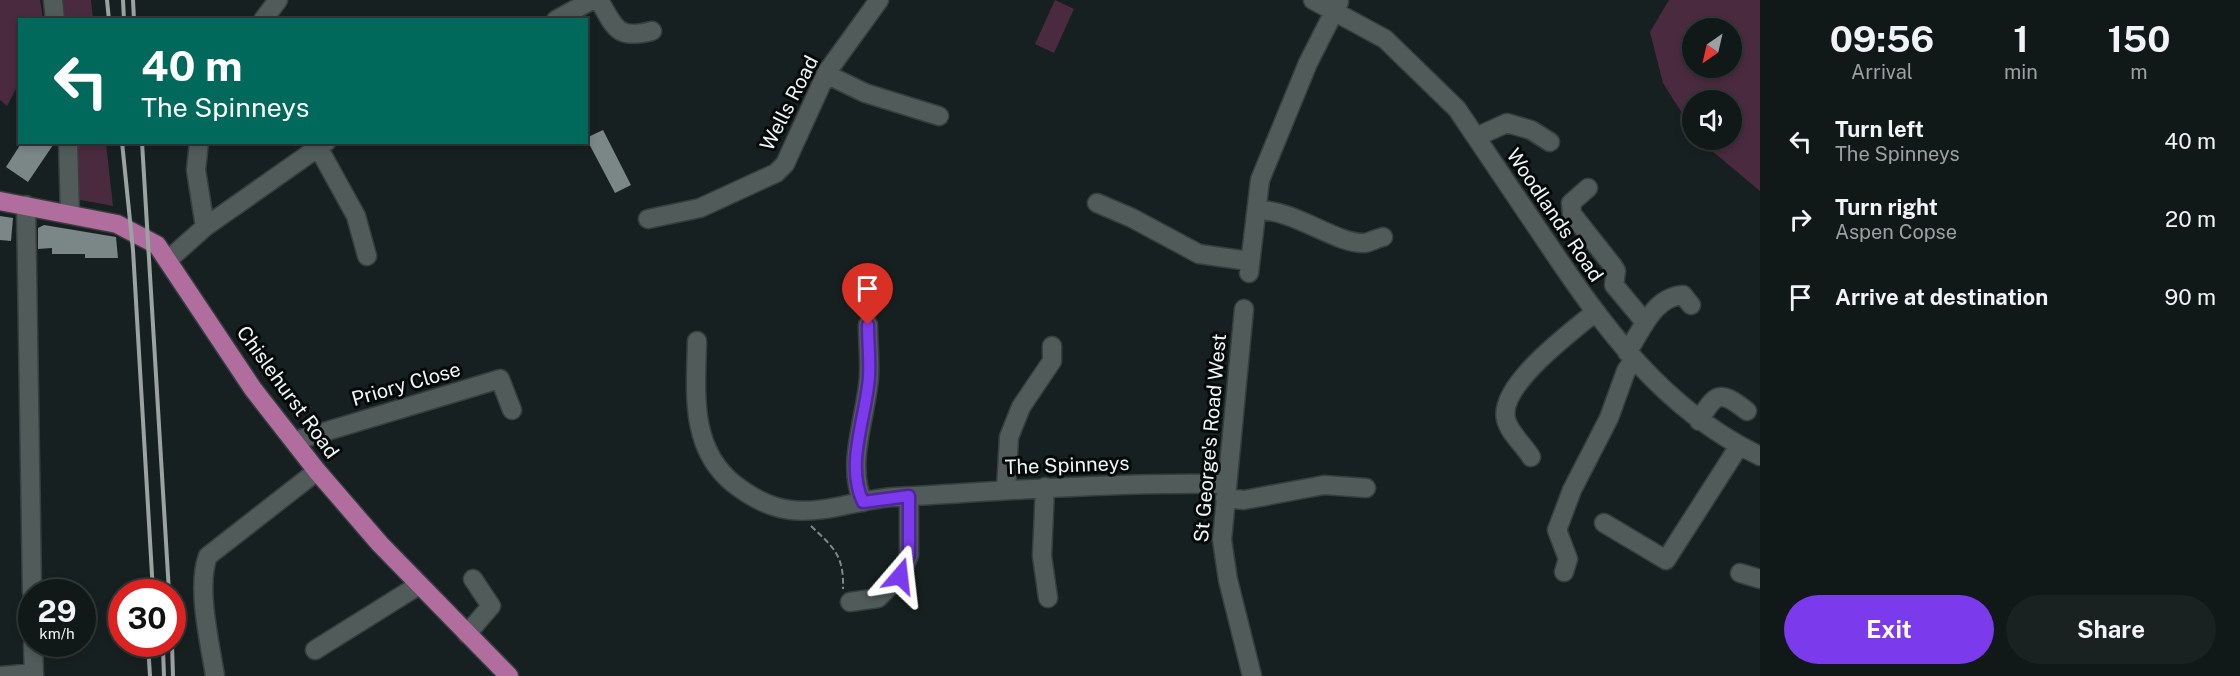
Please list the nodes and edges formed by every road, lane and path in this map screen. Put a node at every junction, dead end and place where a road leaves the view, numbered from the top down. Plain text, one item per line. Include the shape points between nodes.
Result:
1 (53, 0) edge
2 (278, 0) edge
3 (592, 0) edge
4 (599, 0) edge
5 (879, 0) edge
6 (1313, 0) edge
7 (1337, 5) edge
8 (55, 18) edge
9 (264, 18) edge
10 (560, 18) edge
11 (652, 31) dead end
12 (826, 74) junction
13 (939, 116) dead end
14 (1476, 137) junction
15 (1550, 142) dead end
16 (68, 144) edge
17 (199, 144) edge
18 (322, 145) edge
19 (1588, 188) dead end
20 (0, 201) edge
21 (1097, 203) dead end
22 (26, 205) junction
23 (1258, 210) junction
24 (70, 214) junction
25 (648, 219) dead end
26 (205, 227) junction
27 (1383, 237) dead end
28 (367, 256) dead end
29 (168, 260) junction
30 (1691, 305) dead end
31 (1244, 309) dead end
32 (1594, 313) junction
33 (1644, 321) junction
34 (868, 325) dead end
35 (698, 341) dead end
36 (1052, 346) dead end
37 (1630, 356) junction
38 (512, 410) dead end
39 (1747, 411) dead end
40 (1699, 421) junction
41 (294, 441) junction
42 (1739, 446) junction
43 (1760, 456) edge
44 (1531, 457) dead end
45 (317, 471) junction
46 (1044, 488) junction
47 (1366, 488) dead end
48 (1006, 489) junction
49 (1225, 491) junction
50 (909, 496) junction
51 (863, 502) junction
52 (808, 511) junction
53 (1604, 523) dead end
54 (1564, 572) dead end
55 (1740, 573) dead end
56 (32, 579) edge
57 (473, 579) dead end
58 (1760, 579) edge
59 (419, 585) junction
60 (1048, 598) dead end
61 (850, 602) joint
62 (467, 634) junction
63 (315, 650) dead end
64 (33, 657) edge
65 (34, 674) edge
66 (0, 676) edge
67 (215, 676) edge
68 (509, 676) edge
69 (1252, 676) edge

1 - 8 street
2 - 9 street
3 - 10 street
4 - 11 street via 621,33
5 - 12 street, Wells Road
6 - 7 street, Woodlands Road
7 - 14 street, Woodlands Road via 1399,51 1457,109
7 - 23 street via 1308,63 1260,180
12 - 13 street via 865,93
12 - 25 street, Wells Road via 785,164 776,173 700,208
14 - 15 street via 1507,123 1531,129
14 - 32 street, Woodlands Road
16 - 24 street
17 - 26 street via 196,170
18 - 26 street
18 - 28 street via 356,216
19 - 33 street via 1571,203 1572,214 1613,266 1614,285
20 - 22 main road, Chislehurst Road
21 - 23 street via 1199,254 1249,267
22 - 24 main road, Chislehurst Road
22 - 56 street
23 - 27 street via 1276,210 1365,243
24 - 29 main road, Chislehurst Road via 117,224 157,245
26 - 29 street
29 - 41 main road, Chislehurst Road via 253,389
30 - 33 street via 1683,295 1663,294
31 - 49 street, St George's Road West
32 - 37 street, Woodlands Road
32 - 44 street via 1535,365 1505,405 1507,422
33 - 37 street
34 - 51 street via 869,378 855,471 856,487
35 - 52 street, The Spinneys via 698,423 712,459 734,484 763,503
36 - 48 street via 1052,362 1021,407 1009,437
37 - 40 street, Woodlands Road
37 - 54 street via 1609,418 1572,490 1557,530 1568,559
38 - 41 street, Priory Close via 500,380
39 - 40 street via 1729,397 1718,397 1711,401
40 - 42 street, Woodlands Road
41 - 45 main road, Chislehurst Road
42 - 43 street, Woodlands Road
42 - 53 street via 1666,560
45 - 59 main road, Chislehurst Road
45 - 67 street via 208,556 204,576
46 - 48 street, The Spinneys
46 - 49 street, The Spinneys
46 - 60 street via 1042,556
47 - 49 street, The Spinneys via 1324,484 1244,500
48 - 50 street, The Spinneys
49 - 69 street, St George's Road West via 1225,563
50 - 51 street, The Spinneys
50 - 61 street via 909,555 900,576 878,598
51 - 52 street, The Spinneys
52 - 61 path via 811,526 832,545 844,566 843,591
55 - 58 street
57 - 62 street via 491,606
59 - 62 main road, Chislehurst Road
59 - 63 street
62 - 68 main road, Chislehurst Road
64 - 65 street
65 - 66 street

